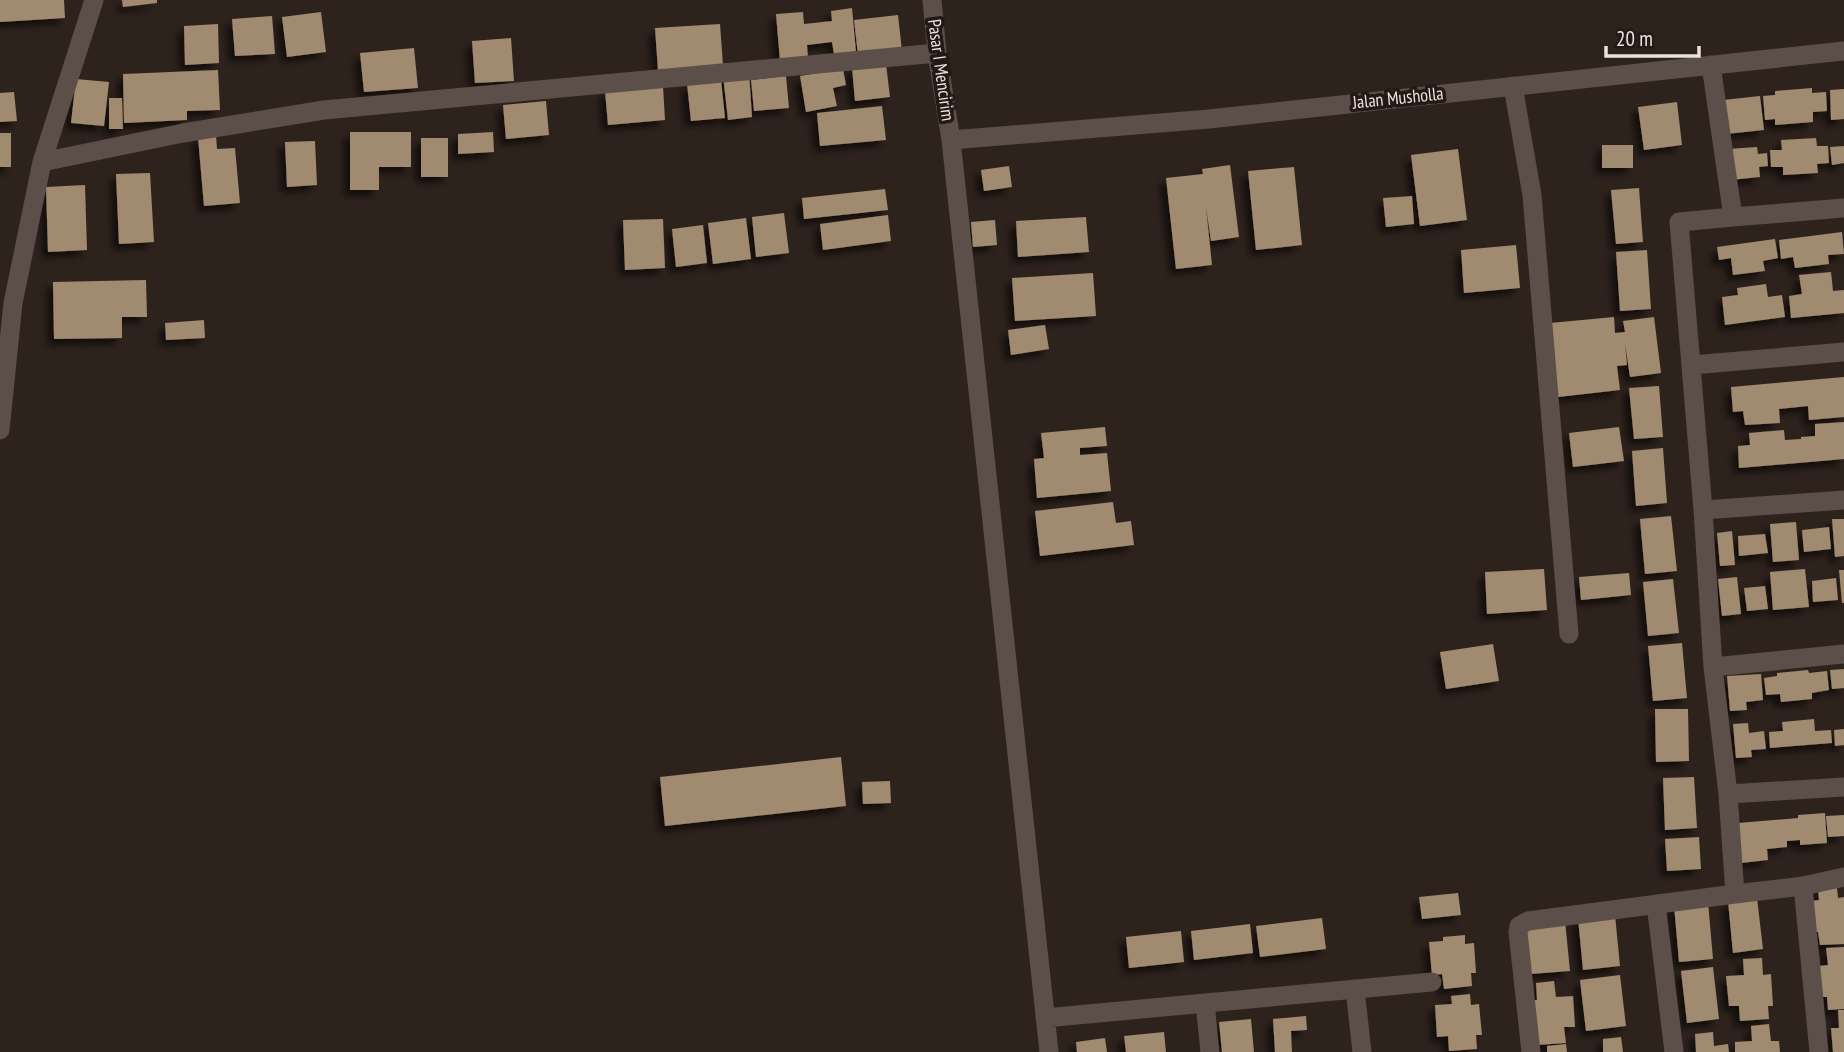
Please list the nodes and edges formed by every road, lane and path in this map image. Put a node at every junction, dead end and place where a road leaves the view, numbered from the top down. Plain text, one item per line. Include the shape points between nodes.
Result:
1 (94, 0) edge
2 (932, 0) edge
3 (1844, 51) edge
4 (937, 53) junction
5 (1711, 65) junction
6 (1513, 86) junction
7 (951, 140) junction
8 (42, 162) junction
9 (1844, 208) edge
10 (1733, 217) junction
11 (1844, 352) edge
12 (1692, 365) junction
13 (0, 429) edge
14 (1844, 500) edge
15 (1703, 510) junction
16 (1569, 634) dead end
17 (1844, 654) edge
18 (1713, 667) junction
19 (1844, 787) edge
20 (1728, 794) junction
21 (1844, 877) edge
22 (1802, 886) junction
23 (1735, 894) junction
24 (1656, 904) junction
25 (1432, 982) dead end
26 (1355, 989) junction
27 (1205, 1003) junction
28 (1045, 1018) junction
29 (1049, 1052) edge
30 (1210, 1052) edge
31 (1362, 1052) edge
32 (1531, 1052) edge
33 (1674, 1052) edge
34 (1818, 1052) edge

1 - 8 street
2 - 4 street, Pasar I Mencirim
3 - 5 street, Jalan Musholla
4 - 7 street, Pasar I Mencirim
4 - 8 street via 324,110
5 - 6 street, Jalan Musholla
5 - 10 street
6 - 7 street, Jalan Musholla via 1209,119
6 - 16 street via 1532,195
7 - 28 street, Pasar I Mencirim
8 - 13 street via 13,303
9 - 10 street
10 - 12 street via 1679,222
11 - 12 street
12 - 15 street
14 - 15 street
15 - 18 street
17 - 18 street
18 - 20 street
19 - 20 street
20 - 23 street
21 - 22 street
22 - 23 street
22 - 34 street
23 - 24 street
24 - 32 street via 1528,921 1519,926
24 - 33 street
25 - 26 street
26 - 27 street
26 - 31 street
27 - 28 street
27 - 30 street
28 - 29 street, Pasar I Mencirim

